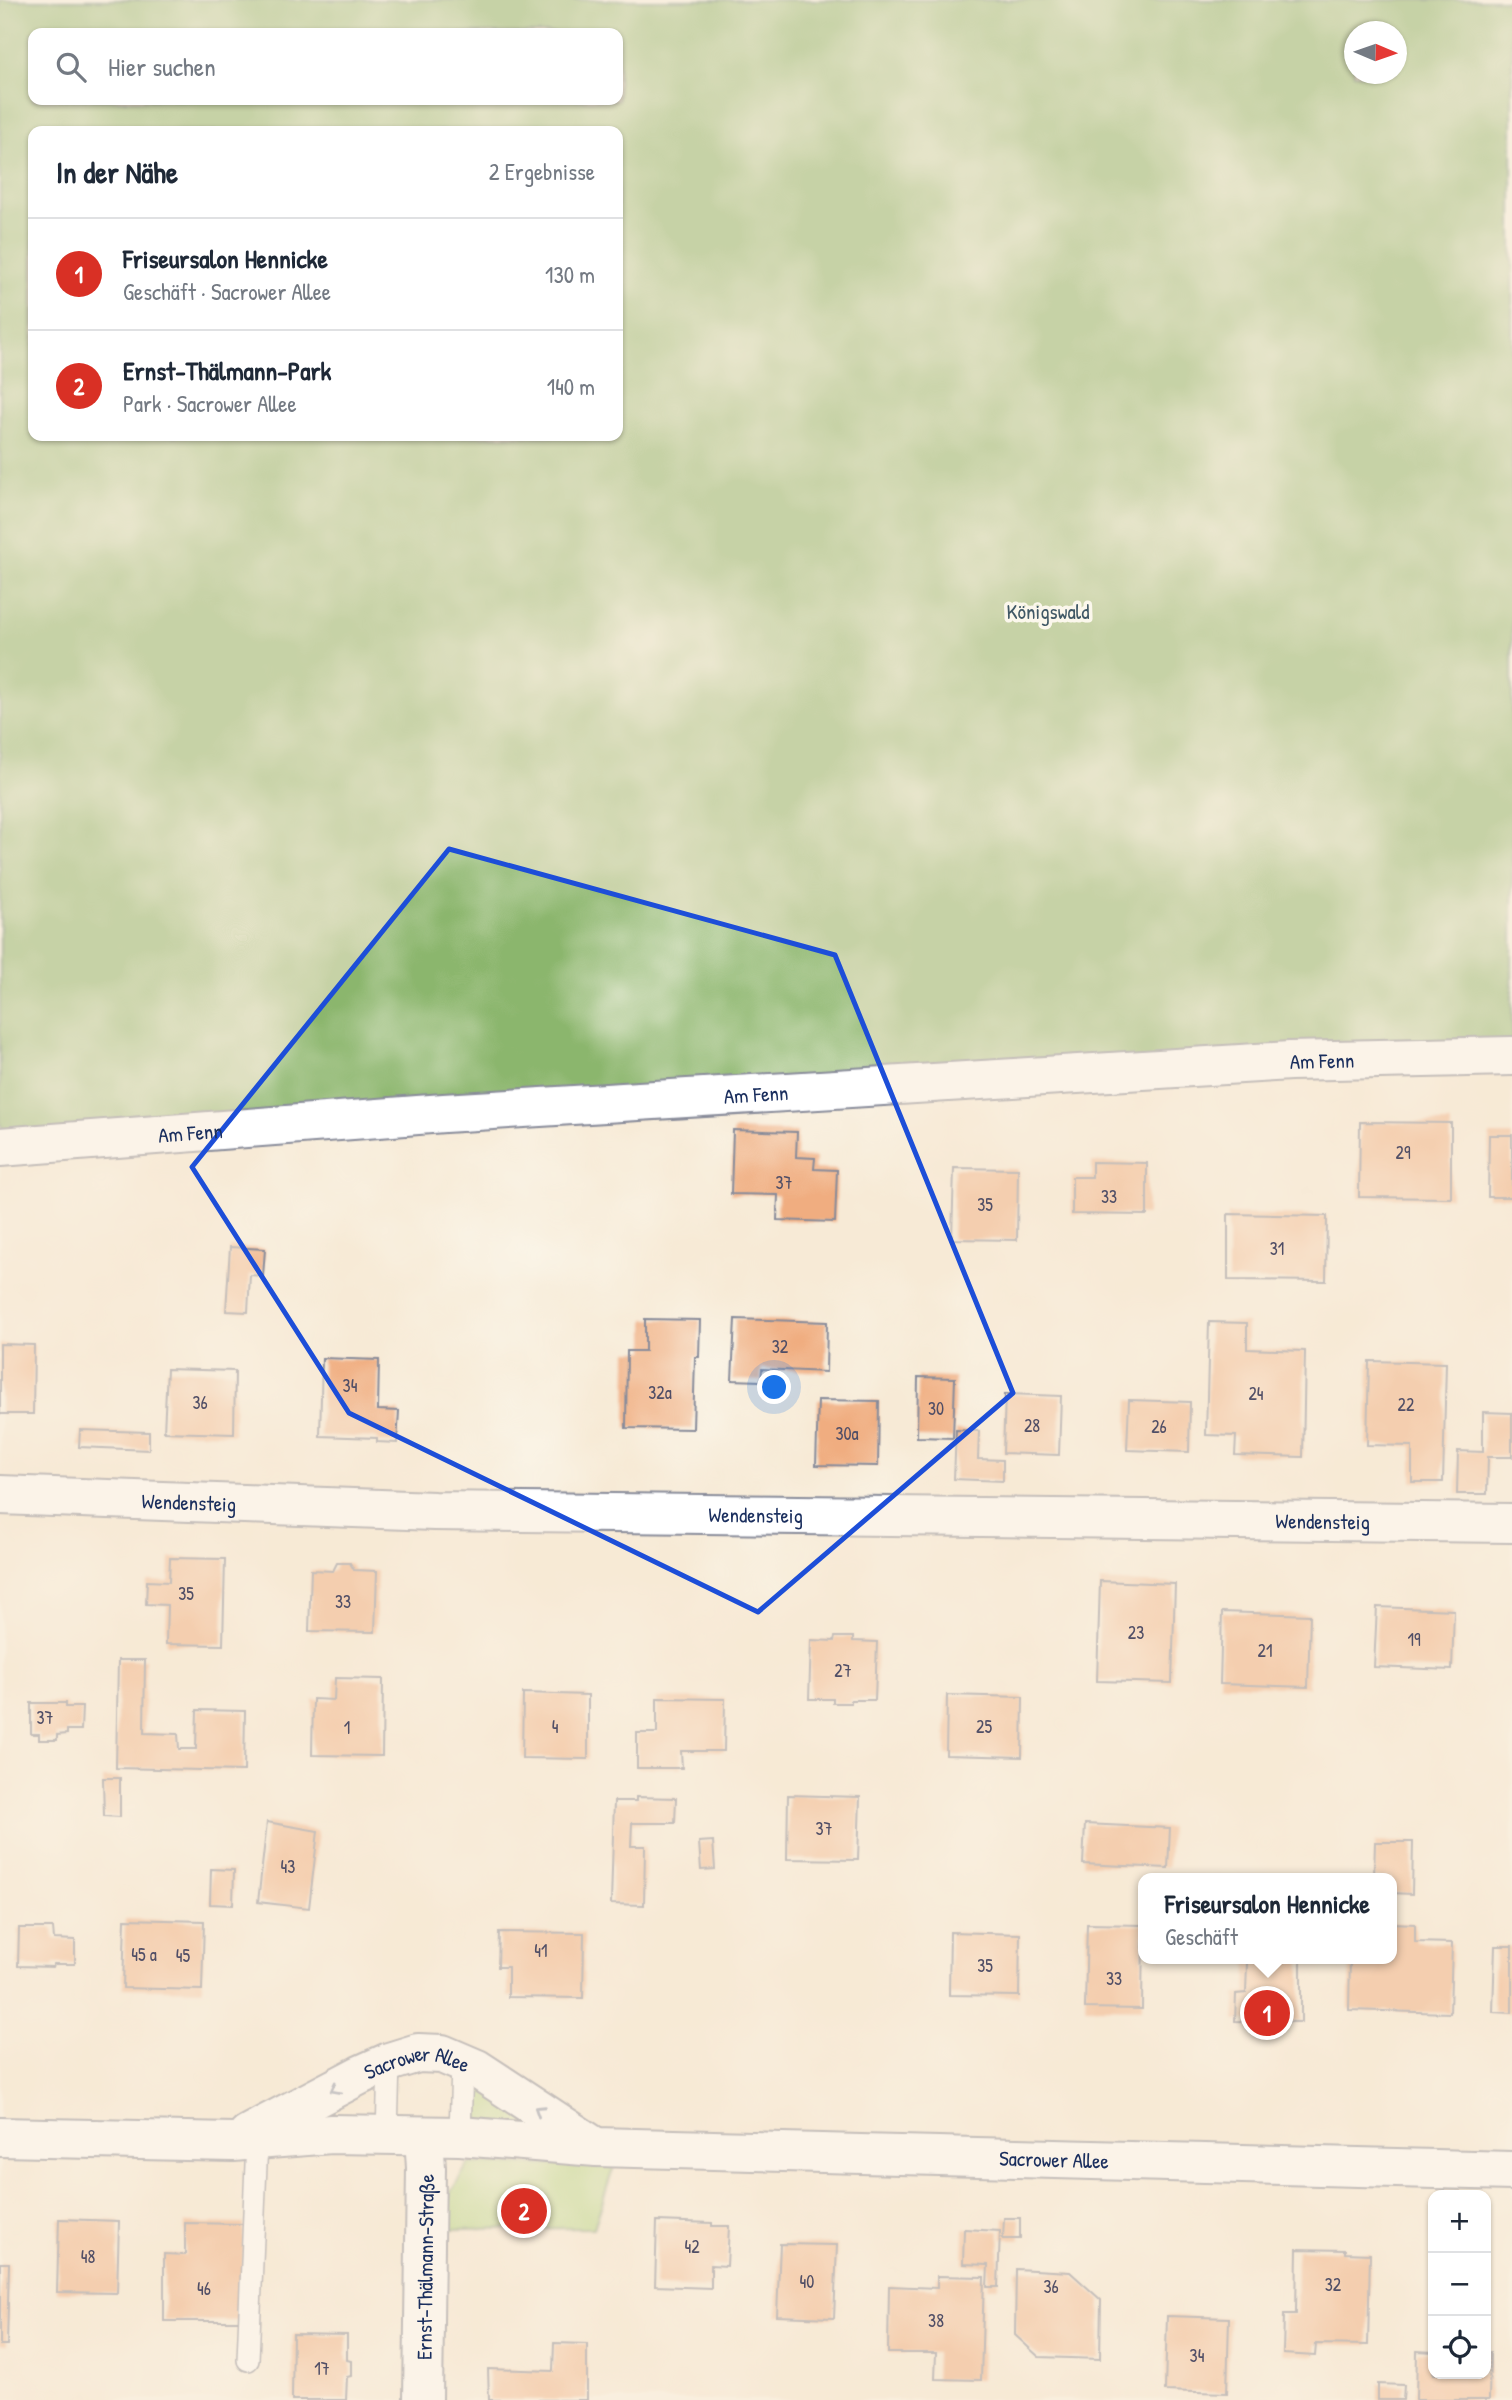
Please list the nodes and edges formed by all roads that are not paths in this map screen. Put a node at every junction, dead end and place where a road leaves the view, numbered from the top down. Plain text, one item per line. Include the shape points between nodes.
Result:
1 (1512, 1056) edge
2 (0, 1147) edge
3 (0, 1495) edge
4 (1512, 1523) edge
5 (389, 2062) junction
6 (462, 2062) junction
7 (424, 2136) junction
8 (0, 2137) edge
9 (245, 2141) junction
10 (596, 2147) junction
11 (1512, 2171) edge
12 (248, 2360) dead end
13 (423, 2400) edge

1 - 2 street, Am Fenn via 1276,1062 444,1113
3 - 4 street, Wendensteig via 435,1511
5 - 6 street, Sacrower Allee via 418,2053 442,2054
5 - 7 lane
5 -> 9 street, Sacrower Allee
6 - 7 lane
10 -> 6 street, Sacrower Allee
7 - 9 street, Sacrower Allee via 331,2134
7 - 10 street, Sacrower Allee
7 - 13 street, Ernst-Thälmann-Straße
8 - 9 street, Sacrower Allee
9 - 12 lane
10 - 11 street, Sacrower Allee

